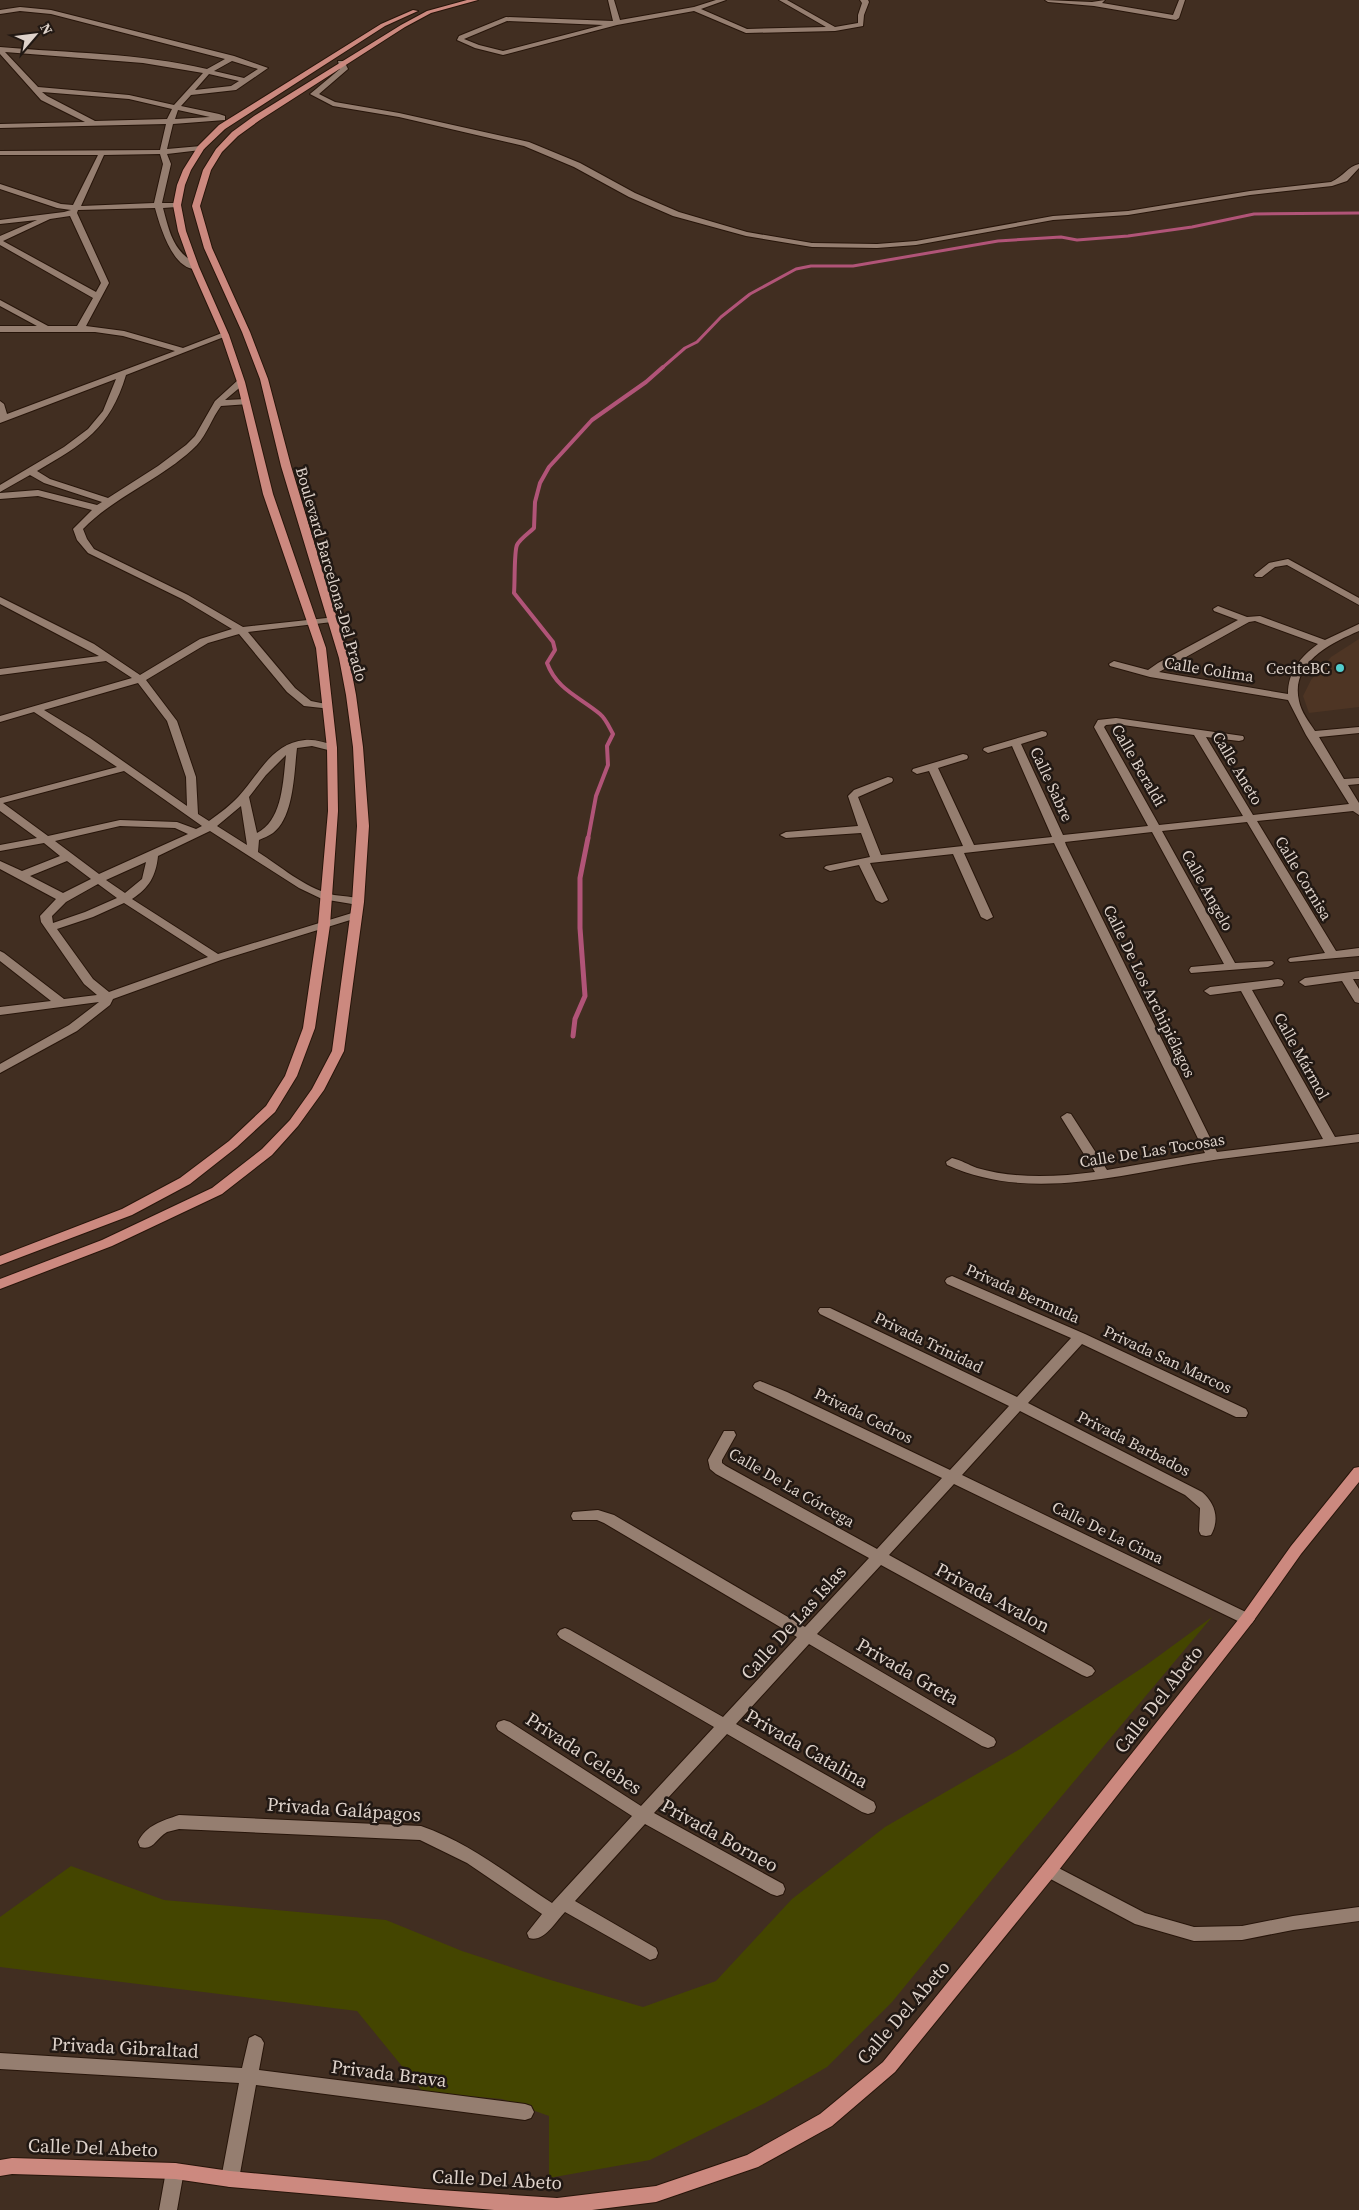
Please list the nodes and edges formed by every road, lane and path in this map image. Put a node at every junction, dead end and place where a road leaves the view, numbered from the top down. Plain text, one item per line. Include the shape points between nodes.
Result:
1 (446, 0) edge
2 (475, 0) edge
3 (611, 0) edge
4 (723, 0) edge
5 (782, 0) edge
6 (863, 0) edge
7 (1048, 0) edge
8 (1182, 0) edge
9 (1099, 2) edge
10 (695, 8) junction
11 (0, 12) edge
12 (617, 23) junction
13 (836, 29) junction
14 (0, 49) edge
15 (231, 58) junction
16 (341, 63) junction
17 (206, 72) junction
18 (243, 80) junction
19 (36, 89) junction
20 (187, 93) junction
21 (274, 94) junction
22 (289, 97) junction
23 (176, 107) junction
24 (228, 118) junction
25 (92, 122) junction
26 (170, 122) junction
27 (0, 124) edge
28 (201, 148) junction
29 (0, 153) edge
30 (163, 153) junction
31 (101, 156) junction
32 (0, 157) edge
33 (1359, 166) edge
34 (1, 188) edge
35 (158, 205) junction
36 (177, 205) junction
37 (75, 210) junction
38 (51, 217) junction
39 (0, 222) edge
40 (0, 240) edge
41 (195, 267) junction
42 (98, 297) junction
43 (0, 303) edge
44 (46, 328) junction
45 (0, 329) edge
46 (80, 329) junction
47 (225, 335) junction
48 (184, 351) junction
49 (122, 374) junction
50 (240, 382) junction
51 (246, 402) junction
52 (219, 403) junction
53 (0, 404) edge
54 (1, 419) edge
55 (29, 470) junction
56 (0, 489) edge
57 (0, 496) edge
58 (110, 502) junction
59 (100, 509) junction
60 (1259, 575) dead end
61 (0, 600) edge
62 (1359, 602) edge
63 (1218, 609) dead end
64 (332, 619) junction
65 (1251, 619) junction
66 (310, 621) junction
67 (1359, 627) edge
68 (241, 630) junction
69 (1324, 643) junction
70 (108, 658) junction
71 (1114, 664) dead end
72 (0, 672) edge
73 (1150, 674) junction
74 (140, 679) junction
75 (1292, 698) junction
76 (328, 707) junction
77 (36, 709) junction
78 (0, 719) edge
79 (1359, 730) edge
80 (1042, 734) dead end
81 (1199, 734) junction
82 (1311, 735) junction
83 (1239, 738) dead end
84 (1015, 742) junction
85 (292, 748) junction
86 (332, 748) junction
87 (988, 750) dead end
88 (963, 757) dead end
89 (932, 766) junction
90 (124, 768) junction
91 (917, 771) dead end
92 (888, 780) dead end
93 (1359, 781) edge
94 (1340, 782) junction
95 (244, 797) junction
96 (0, 801) edge
97 (0, 806) edge
98 (1357, 810) edge
99 (193, 815) junction
100 (1250, 818) junction
101 (210, 826) junction
102 (1156, 828) junction
103 (865, 829) junction
104 (196, 833) junction
105 (786, 835) dead end
106 (47, 839) junction
107 (253, 839) junction
108 (1059, 839) junction
109 (0, 848) edge
110 (970, 849) junction
111 (957, 850) junction
112 (253, 852) junction
113 (153, 854) junction
114 (67, 857) junction
115 (877, 859) junction
116 (863, 861) junction
117 (0, 864) edge
118 (830, 868) dead end
119 (22, 875) junction
120 (97, 878) junction
121 (326, 897) junction
122 (63, 898) junction
123 (124, 898) junction
124 (882, 900) dead end
125 (358, 902) junction
126 (356, 915) junction
127 (987, 917) dead end
128 (324, 925) junction
129 (51, 927) junction
130 (1359, 952) edge
131 (1332, 954) junction
132 (0, 955) edge
133 (217, 958) junction
134 (1294, 960) dead end
135 (1268, 963) dead end
136 (1231, 966) junction
137 (1195, 970) dead end
138 (1359, 975) edge
139 (1346, 977) junction
140 (1305, 982) dead end
141 (1278, 983) dead end
142 (1245, 987) junction
143 (1210, 991) dead end
144 (108, 997) junction
145 (1359, 999) edge
146 (62, 1003) junction
147 (0, 1011) edge
148 (0, 1068) edge
149 (1067, 1117) dead end
150 (1359, 1138) edge
151 (1331, 1142) junction
152 (1213, 1157) junction
153 (952, 1162) dead end
154 (1102, 1173) junction
155 (0, 1261) edge
156 (952, 1281) dead end
157 (0, 1284) edge
158 (825, 1311) dead end
159 (1080, 1337) junction
160 (760, 1386) dead end
161 (1018, 1404) junction
162 (1240, 1413) dead end
163 (729, 1436) dead end
164 (1358, 1476) edge
165 (952, 1477) junction
166 (578, 1516) dead end
167 (1206, 1531) dead end
168 (879, 1557) junction
169 (1248, 1620) junction
170 (566, 1634) dead end
171 (807, 1635) junction
172 (1088, 1671) dead end
173 (726, 1724) junction
174 (504, 1726) dead end
175 (988, 1742) dead end
176 (868, 1806) dead end
177 (643, 1815) junction
178 (146, 1842) dead end
179 (1050, 1870) junction
180 (778, 1889) dead end
181 (558, 1907) junction
182 (1359, 1914) edge
183 (535, 1933) dead end
184 (650, 1953) dead end
185 (255, 2043) dead end
186 (0, 2061) edge
187 (248, 2076) junction
188 (525, 2112) dead end
189 (0, 2168) edge
190 (175, 2171) junction
191 (230, 2179) junction
192 (168, 2210) edge

1 - 21 main road, Boulevard Barcelona-Del Prado via 383,25
2 - 16 main road, Boulevard Barcelona-Del Prado via 429,12
3 - 12 street
4 - 10 street
5 - 13 street
6 - 13 street via 866,2 861,25
7 - 9 street
8 - 9 street via 1176,18
10 - 12 street
10 - 13 street via 746,31
11 - 15 street via 20,9 51,12
12 - 12 street via 503,53 461,40 461,37 506,19
14 - 17 street via 143,61
14 - 19 street
15 - 17 street
15 - 18 street via 264,68
16 - 22 main road, Boulevard Barcelona-Del Prado
16 - 33 street via 344,69 314,94 332,104 399,114 526,144 577,165 676,214 746,234 812,245 916,244 1053,218 1128,212 1332,184
17 - 18 street
17 - 20 street
18 - 20 street via 234,88
19 - 23 street via 129,97
19 - 25 street via 44,98
20 - 23 street
21 - 22 main road
21 - 24 main road, Boulevard Barcelona-Del Prado
22 - 64 main road, Boulevard Barcelona-Del Prado via 235,134 219,152 207,170 196,206 208,248 264,379 286,466
23 - 24 street
23 - 26 street
24 - 26 street
24 - 28 main road, Boulevard Barcelona-Del Prado
25 - 26 street
25 - 27 street via 74,126
26 - 30 street
28 - 30 street
28 - 36 main road, Boulevard Barcelona-Del Prado via 180,185
29 - 30 street
30 - 31 street
30 - 35 street via 167,164
31 - 32 street
31 - 37 street
34 - 37 street
35 - 36 street
35 - 37 street
35 - 41 street via 173,248 181,259
36 - 41 main road, Boulevard Barcelona-Del Prado
37 - 38 street
37 - 42 street via 82,236 105,283
38 - 39 street
38 - 40 street
40 - 42 street
41 - 47 main road, Boulevard Barcelona-Del Prado
42 - 46 street
43 - 44 street
44 - 45 street
44 - 46 street
46 - 48 street via 124,334
47 - 48 street
47 - 50 main road, Boulevard Barcelona-Del Prado
48 - 49 street
49 - 54 street
49 - 55 street via 115,397 99,423 85,437
50 - 51 main road, Boulevard Barcelona-Del Prado
50 - 52 street
51 - 52 street
51 - 66 main road, Boulevard Barcelona-Del Prado via 268,494
52 - 58 street via 201,436 188,448
53 - 54 street
55 - 56 street
55 - 58 street via 47,481
57 - 59 street via 38,493
58 - 59 street
59 - 68 street via 78,528 82,540 92,551 185,597
60 - 62 street via 1272,565 1292,563
61 - 70 street
63 - 65 street
64 - 66 street
64 - 125 main road, Boulevard Barcelona-Del Prado via 344,658 358,747 363,826
65 - 69 street
65 - 73 street
66 - 68 street
66 - 76 main road, Boulevard Barcelona-Del Prado via 321,648
67 - 69 street
68 - 74 street via 204,641
68 - 76 street via 291,690 308,704
69 - 75 street via 1302,662 1294,676
70 - 72 street
70 - 74 street
71 - 73 street, Calle Colima
73 - 75 street, Calle Colima
74 - 77 street
74 - 99 street via 172,721 191,777
75 - 82 street
76 - 86 main road, Boulevard Barcelona-Del Prado
77 - 78 street
77 - 90 street
79 - 82 street
80 - 84 street
81 - 83 street
81 - 100 street, Calle Aneto
81 - 102 street, Calle Beraldi via 1116,721 1099,724
82 - 94 street
84 - 87 street
84 - 108 street, Calle Sabre
85 - 86 street via 306,743
85 - 95 street via 268,764
85 - 107 street via 282,809 274,826
86 - 121 main road, Boulevard Barcelona-Del Prado via 333,811
88 - 89 street
89 - 91 street
89 - 110 street
90 - 96 street
90 - 99 street
92 - 103 street via 853,796
93 - 94 street
94 - 98 street
95 - 101 street via 230,813
95 - 107 street
97 - 106 street
98 - 100 street
99 - 101 street
100 - 102 street
100 - 131 street, Calle Cornisa
101 - 104 street
101 - 112 street
102 - 108 street
102 - 136 street, Calle Angelo
103 - 105 street
103 - 115 street
104 - 106 street via 177,825 120,823
104 - 113 street
106 - 109 street
106 - 114 street
107 - 112 street
108 - 110 street
108 - 152 street, Calle De Los Archipiélagos
110 - 111 street
111 - 115 street
111 - 127 street
112 - 121 street
113 - 120 street
113 - 123 street via 146,882
114 - 119 street
114 - 120 street
115 - 116 street
116 - 118 street
116 - 124 street
117 - 119 street
119 - 122 street
120 - 122 street
120 - 123 street
121 - 125 street
121 - 128 main road, Boulevard Barcelona-Del Prado
122 - 129 street via 46,916
123 - 129 street via 91,914
123 - 133 street
125 - 126 main road, Boulevard Barcelona-Del Prado
126 - 128 street
126 - 157 main road, Boulevard Barcelona-Del Prado via 338,1051 318,1090 267,1152 217,1191 107,1243
128 - 133 street
128 - 155 main road, Boulevard Barcelona-Del Prado via 309,1028 290,1076 271,1109 185,1182 127,1212
129 - 144 street via 88,981
130 - 131 street
131 - 134 street
132 - 146 street
133 - 144 street
135 - 136 street
136 - 137 street
138 - 139 street
139 - 140 street
139 - 145 street
141 - 142 street
142 - 143 street
142 - 151 street, Calle Mármol
144 - 146 street
144 - 148 street via 73,1028
146 - 147 street
149 - 154 street
150 - 151 street, Calle De Las Tocosas
151 - 152 street, Calle De Las Tocosas
152 - 154 street, Calle De Las Tocosas
153 - 154 street, Calle De Las Tocosas via 979,1173 1011,1178 1075,1179
156 - 159 street, Privada Bermuda
158 - 161 street, Privada Trinidad
159 - 161 street, Calle De Las Islas
159 - 162 street, Privada San Marcos
160 - 165 street, Privada Cedros
161 - 165 street, Calle De Las Islas
161 - 167 street, Privada Barbados via 1204,1500 1210,1510
163 - 168 street, Calle De La Córcega via 715,1460 715,1465 721,1470
164 - 169 main road, Calle Del Abeto via 1296,1550
165 - 168 street, Calle De Las Islas
165 - 169 street, Calle De La Cima
166 - 171 street, Privada Greta via 598,1515 609,1519
168 - 171 street, Calle De Las Islas
168 - 172 street, Privada Avalon
169 - 179 main road, Calle Del Abeto
170 - 173 street, Privada Catalina
171 - 173 street, Calle De Las Islas
171 - 175 street, Privada Greta
173 - 176 street, Privada Catalina
173 - 177 street, Calle De Las Islas
174 - 177 street, Privada Celebes
177 - 180 street, Privada Borneo
177 - 181 street, Calle De Las Islas
178 - 181 street, Privada Galápagos via 160,1828 179,1822 421,1833 458,1850
179 - 182 street via 1141,1919 1194,1934 1242,1933 1292,1922
179 - 191 main road, Calle Del Abeto via 889,2067 826,2120 752,2161 656,2194 557,2206
181 - 183 street, Calle De Las Islas
181 - 184 street, Privada Galápagos
185 - 187 street
186 - 187 street, Privada Gibraltad
187 - 188 street, Privada Brava
187 - 191 street
189 - 190 main road, Calle Del Abeto
190 - 191 main road, Calle Del Abeto
190 - 192 street

